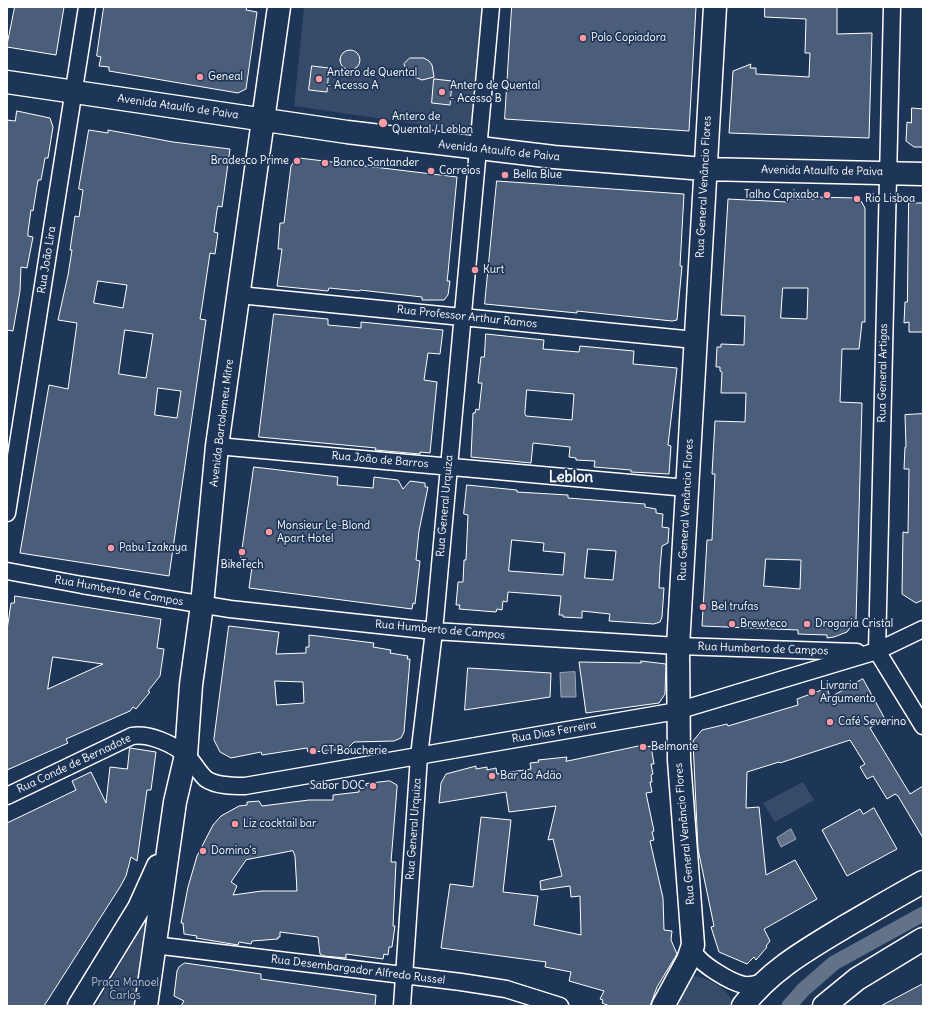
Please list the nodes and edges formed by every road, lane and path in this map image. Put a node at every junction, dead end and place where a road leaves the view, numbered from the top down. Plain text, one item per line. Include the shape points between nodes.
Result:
1 (87, 7) edge
2 (279, 7) edge
3 (491, 7) edge
4 (715, 7) edge
5 (892, 7) edge
6 (7, 82) edge
7 (74, 93) junction
8 (263, 118) junction
9 (479, 149) junction
10 (704, 169) junction
11 (887, 173) junction
12 (923, 174) edge
13 (239, 295) junction
14 (463, 317) junction
15 (695, 340) junction
16 (218, 446) junction
17 (449, 467) junction
18 (687, 488) junction
19 (7, 513) edge
20 (7, 571) edge
21 (202, 605) junction
22 (923, 629) edge
23 (434, 631) junction
24 (678, 646) junction
25 (877, 651) junction
26 (677, 711) junction
27 (923, 726) edge
28 (186, 755) junction
29 (419, 756) junction
30 (7, 796) edge
31 (170, 839) junction
32 (923, 882) edge
33 (923, 938) edge
34 (154, 945) junction
35 (693, 950) junction
36 (682, 970) junction
37 (404, 976) junction
38 (763, 982) junction
39 (78, 1006) edge
40 (146, 1006) edge
41 (402, 1006) edge
42 (560, 1006) edge
43 (663, 1006) edge
44 (742, 1006) edge
45 (824, 1006) edge

1 - 7 street, Rua João Lira
2 - 8 main road, Avenida Bartolomeu Mitre
3 - 9 street, Rua General Urquiza
4 - 10 main road, Rua General Venâncio Flores
5 - 11 street, Rua General Artigas
6 - 7 main road, Avenida Ataulfo de Paiva
7 - 8 main road, Avenida Ataulfo de Paiva
7 - 19 street, Rua João Lira
8 - 9 main road, Avenida Ataulfo de Paiva
8 - 13 main road, Avenida Bartolomeu Mitre
9 - 10 main road, Avenida Ataulfo de Paiva
9 - 14 street, Rua General Urquiza
10 - 11 main road, Avenida Ataulfo de Paiva
10 - 15 main road, Rua General Venâncio Flores
11 - 12 main road, Avenida Ataulfo de Paiva
11 - 25 street, Rua General Artigas
13 - 14 street, Rua Professor Arthur Ramos
13 - 16 main road, Avenida Bartolomeu Mitre
14 - 15 street, Rua Professor Arthur Ramos
14 - 17 street, Rua General Urquiza
15 - 18 main road, Rua General Venâncio Flores
16 - 17 street, Rua João de Barros
16 - 21 main road, Avenida Bartolomeu Mitre
17 - 18 street, Rua João de Barros
17 - 23 street, Rua General Urquiza
18 - 24 main road, Rua General Venâncio Flores
20 - 21 street, Rua Humberto de Campos
21 - 23 street, Rua Humberto de Campos
21 - 28 main road, Avenida Bartolomeu Mitre via 191,685
22 - 25 street, Rua Dias Ferreira
23 - 24 street, Rua Humberto de Campos
23 - 29 street, Rua General Urquiza
24 - 25 street, Rua Humberto de Campos via 814,652
24 - 26 main road, Rua General Venâncio Flores
25 - 26 street, Rua Dias Ferreira
25 - 27 street
26 - 29 street, Rua Dias Ferreira
26 - 35 main road, Rua General Venâncio Flores via 682,816 694,934
28 - 29 street, Rua Dias Ferreira via 206,779 219,784 245,786
28 - 30 street, Rua Conde de Bernadote via 161,741 140,735 132,736
28 - 31 main road, Avenida Bartolomeu Mitre via 175,802
29 - 37 street, Rua General Urquiza
31 - 34 main road, Avenida Bartolomeu Mitre
31 - 39 main road, Avenida Bartolomeu Mitre via 139,908
32 - 38 main road via 813,946
33 - 45 main road via 857,979
34 - 37 street, Rua Desembargador Alfredo Russel
34 - 40 main road, Avenida Bartolomeu Mitre
35 - 36 main road, Rua General Venâncio Flores
35 - 38 street via 704,964 743,985
36 - 43 main road, Rua General Venâncio Flores
36 - 44 street via 699,970 721,980 737,994
37 - 41 street, Rua General Urquiza
37 - 42 street, Rua Desembargador Alfredo Russel via 506,989
38 - 44 main road

